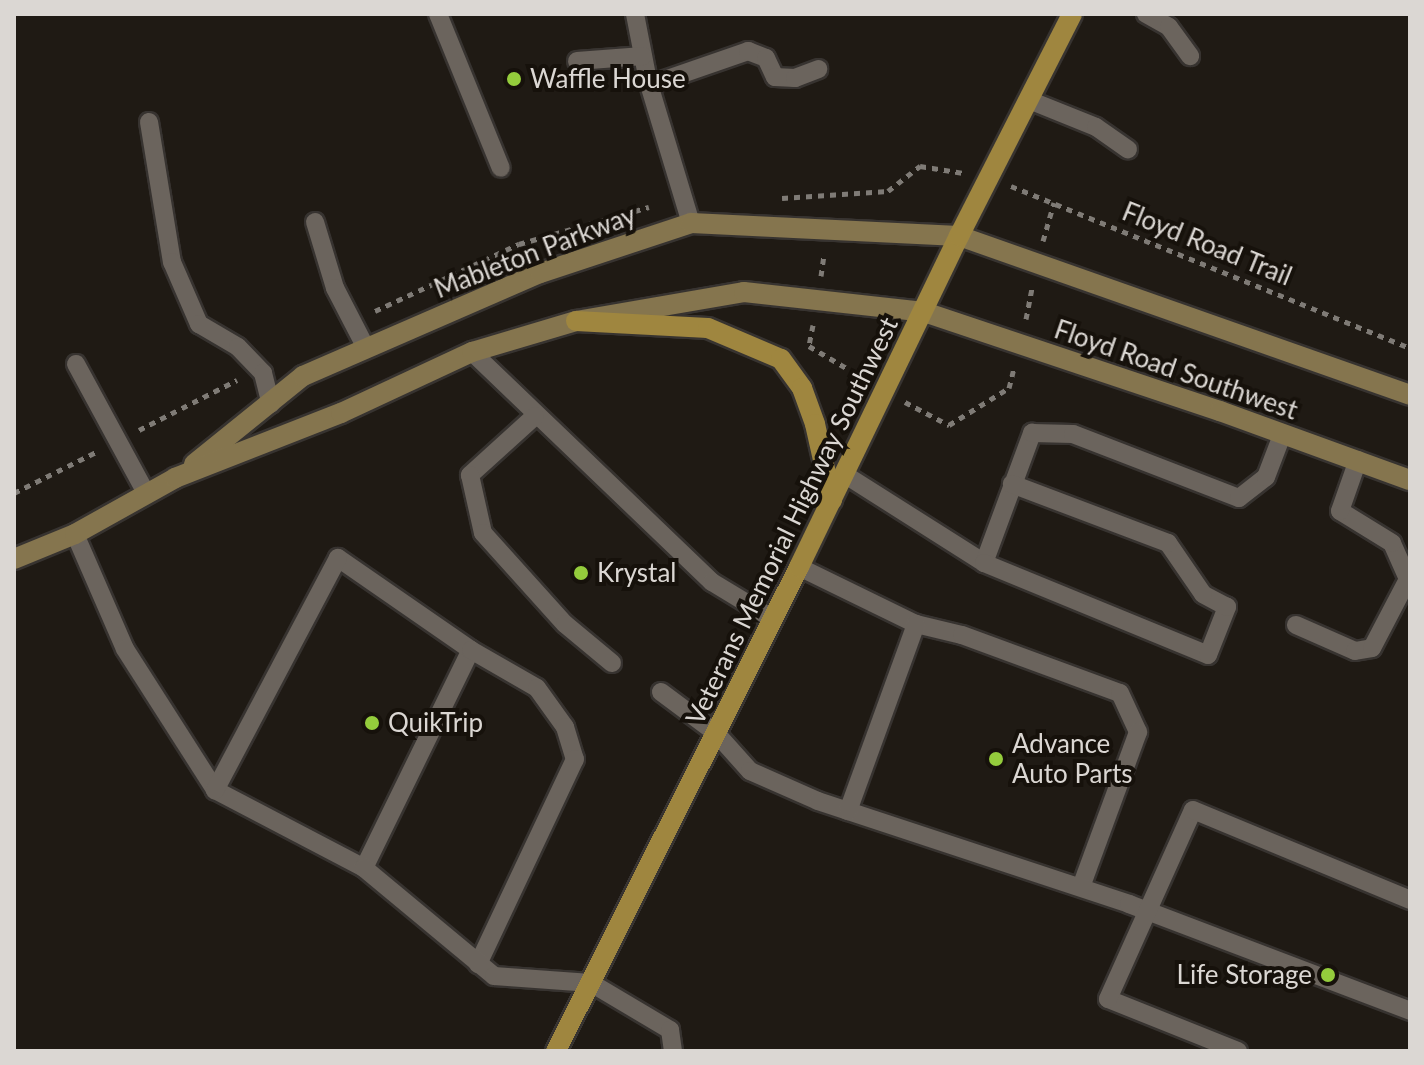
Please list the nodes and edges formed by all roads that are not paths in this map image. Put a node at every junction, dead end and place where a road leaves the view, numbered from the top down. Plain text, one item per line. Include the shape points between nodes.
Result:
1 (438, 14) edge
2 (635, 14) edge
3 (1072, 14) edge
4 (1146, 14) edge
5 (643, 56) junction
6 (1190, 56) dead end
7 (577, 61) dead end
8 (818, 69) dead end
9 (650, 85) junction
10 (1029, 100) junction
11 (149, 122) dead end
12 (1128, 149) dead end
13 (501, 168) dead end
14 (315, 222) dead end
15 (691, 223) junction
16 (959, 236) junction
17 (924, 312) junction
18 (576, 321) junction
19 (366, 348) junction
20 (472, 352) junction
21 (76, 364) dead end
22 (1410, 395) edge
23 (271, 404) junction
24 (535, 416) junction
25 (1282, 435) junction
26 (1358, 460) junction
27 (844, 474) junction
28 (175, 478) junction
29 (1410, 480) edge
30 (1012, 484) junction
31 (146, 493) junction
32 (832, 500) junction
33 (75, 534) junction
34 (14, 559) edge
35 (984, 563) junction
36 (799, 567) junction
37 (773, 619) junction
38 (916, 624) junction
39 (1296, 625) dead end
40 (471, 650) junction
41 (612, 663) dead end
42 (661, 692) dead end
43 (716, 733) junction
44 (215, 790) junction
45 (848, 811) junction
46 (364, 868) junction
47 (1081, 887) junction
48 (1410, 900) edge
49 (1146, 910) junction
50 (478, 964) junction
51 (591, 983) junction
52 (1410, 1011) edge
53 (556, 1051) edge
54 (673, 1051) edge
55 (1238, 1051) edge

1 - 13 lane
2 - 5 lane
3 - 10 main road, Veterans Memorial Highway Southwest
4 - 6 lane via 1169,27
5 - 7 lane
5 - 9 lane
8 - 9 lane via 795,78 775,77 766,58 748,51
9 - 15 lane
10 - 12 lane via 1096,127
10 - 16 main road, Veterans Memorial Highway Southwest
11 - 23 lane via 172,262 199,324 238,347 263,373
14 - 19 lane via 335,288
15 - 16 main road, Mableton Parkway
15 - 19 main road, Mableton Parkway via 540,273
16 - 17 main road, Veterans Memorial Highway Southwest
16 - 22 main road, Floyd Road Southwest
17 - 18 main road, Mableton Parkway via 744,292
17 - 25 main road, Floyd Road Southwest
17 - 27 main road, Veterans Memorial Highway Southwest
18 - 20 main road, Mableton Parkway
18 - 32 main road via 708,328 781,359 802,388
19 - 23 main road, Mableton Parkway via 303,376
20 - 24 lane
20 - 28 main road, Mableton Parkway via 341,413
21 - 31 lane
23 - 28 main road, Mableton Parkway
24 - 37 lane via 712,582
24 - 41 lane via 470,475 483,533 565,624
25 - 26 main road, Floyd Road Southwest
25 - 30 lane via 1266,477 1239,498 1073,434 1032,433
26 - 29 main road, Floyd Road Southwest
26 - 39 lane via 1340,511 1392,543 1408,579 1372,648 1355,651
27 - 32 main road, Veterans Memorial Highway Southwest
27 - 35 lane
28 - 31 main road, Mableton Parkway
30 - 35 lane
30 - 35 lane via 1168,543 1203,594 1227,607 1208,655
31 - 33 main road, Mableton Parkway
32 - 36 main road, Veterans Memorial Highway Southwest
33 - 34 main road, Mableton Parkway
33 - 44 lane via 125,649
36 - 37 main road, Veterans Memorial Highway Southwest
36 - 38 lane
37 - 43 main road, Veterans Memorial Highway Southwest
38 - 45 lane
38 - 47 lane via 962,635 1120,693 1138,732
40 - 44 lane via 338,558
40 - 46 lane
40 - 50 lane via 537,688 565,727 575,759
42 - 43 lane
43 - 45 lane via 750,771
43 - 51 main road, Veterans Memorial Highway Southwest
44 - 46 lane
45 - 47 lane
46 - 50 lane
47 - 49 lane
48 - 49 lane via 1193,810
49 - 52 lane
49 - 55 lane via 1108,999
50 - 51 lane via 494,976
51 - 53 main road, Veterans Memorial Highway Southwest
51 - 54 lane via 670,1030

